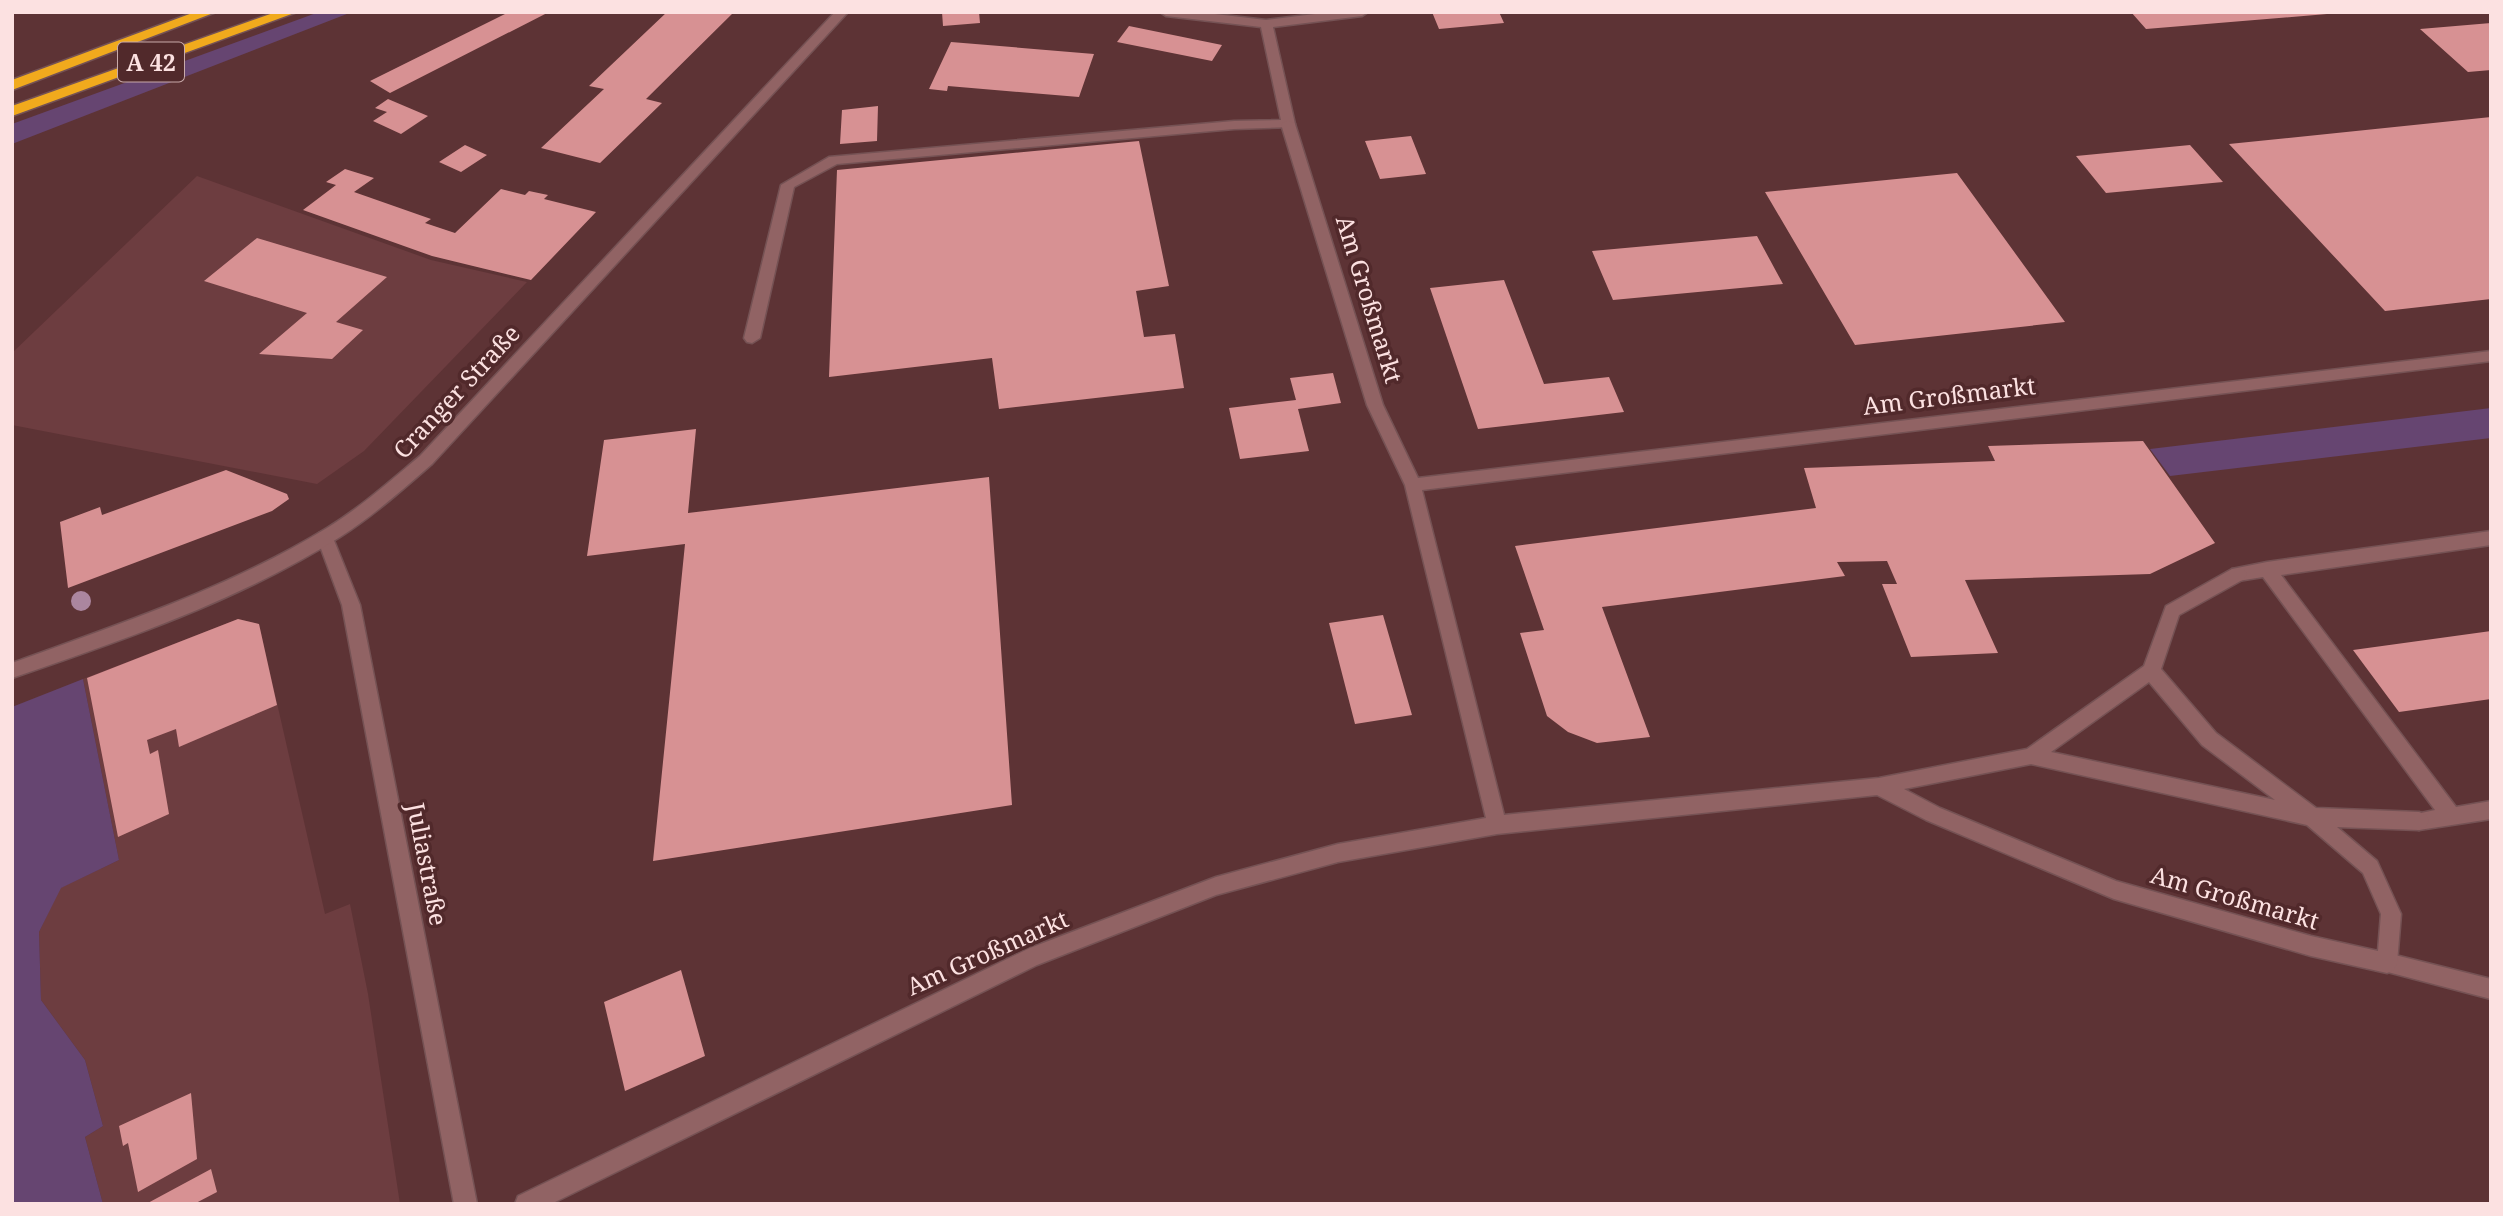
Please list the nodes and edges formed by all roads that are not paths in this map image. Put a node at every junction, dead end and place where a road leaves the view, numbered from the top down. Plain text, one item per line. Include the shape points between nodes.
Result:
1 (209, 12) edge
2 (290, 12) edge
3 (842, 12) edge
4 (1166, 12) edge
5 (1363, 12) edge
6 (1266, 24) junction
7 (12, 85) edge
8 (12, 111) edge
9 (1288, 124) junction
10 (752, 338) dead end
11 (2491, 356) edge
12 (1413, 485) junction
13 (325, 538) junction
14 (2491, 538) edge
15 (2267, 569) junction
16 (12, 671) edge
17 (2151, 671) junction
18 (2031, 756) junction
19 (1880, 786) junction
20 (2491, 810) edge
21 (2451, 816) junction
22 (2312, 817) junction
23 (1497, 825) junction
24 (2387, 963) junction
25 (2491, 989) edge
26 (466, 1204) edge
27 (526, 1204) edge

1 - 7 highway, A 42
2 - 8 highway, A 42
3 - 13 street, Cranger Straße via 426,460 374,506
4 - 6 street
5 - 6 street
6 - 9 street, Am Großmarkt
9 - 10 street via 834,160 788,184
9 - 12 street, Am Großmarkt via 1375,405
11 - 12 street, Am Großmarkt
12 - 23 street, Am Großmarkt
13 - 16 street, Cranger Straße via 193,603
13 - 26 street, Juliastraße via 351,605
14 - 15 street
15 - 17 street via 2238,573 2172,611
15 - 21 street
17 - 18 street, Am Großmarkt
17 - 22 street, Am Großmarkt via 2209,739
18 - 19 street, Am Großmarkt
18 - 22 street, Am Großmarkt
19 - 23 street, Am Großmarkt
19 - 24 street, Am Großmarkt via 1933,814 2114,890
20 - 21 street, Am Großmarkt
21 - 22 street, Am Großmarkt via 2419,821
22 - 24 street, Am Großmarkt via 2370,867 2391,914
23 - 27 street, Am Großmarkt via 1338,853 1216,886 1042,953
24 - 25 street, Am Großmarkt

